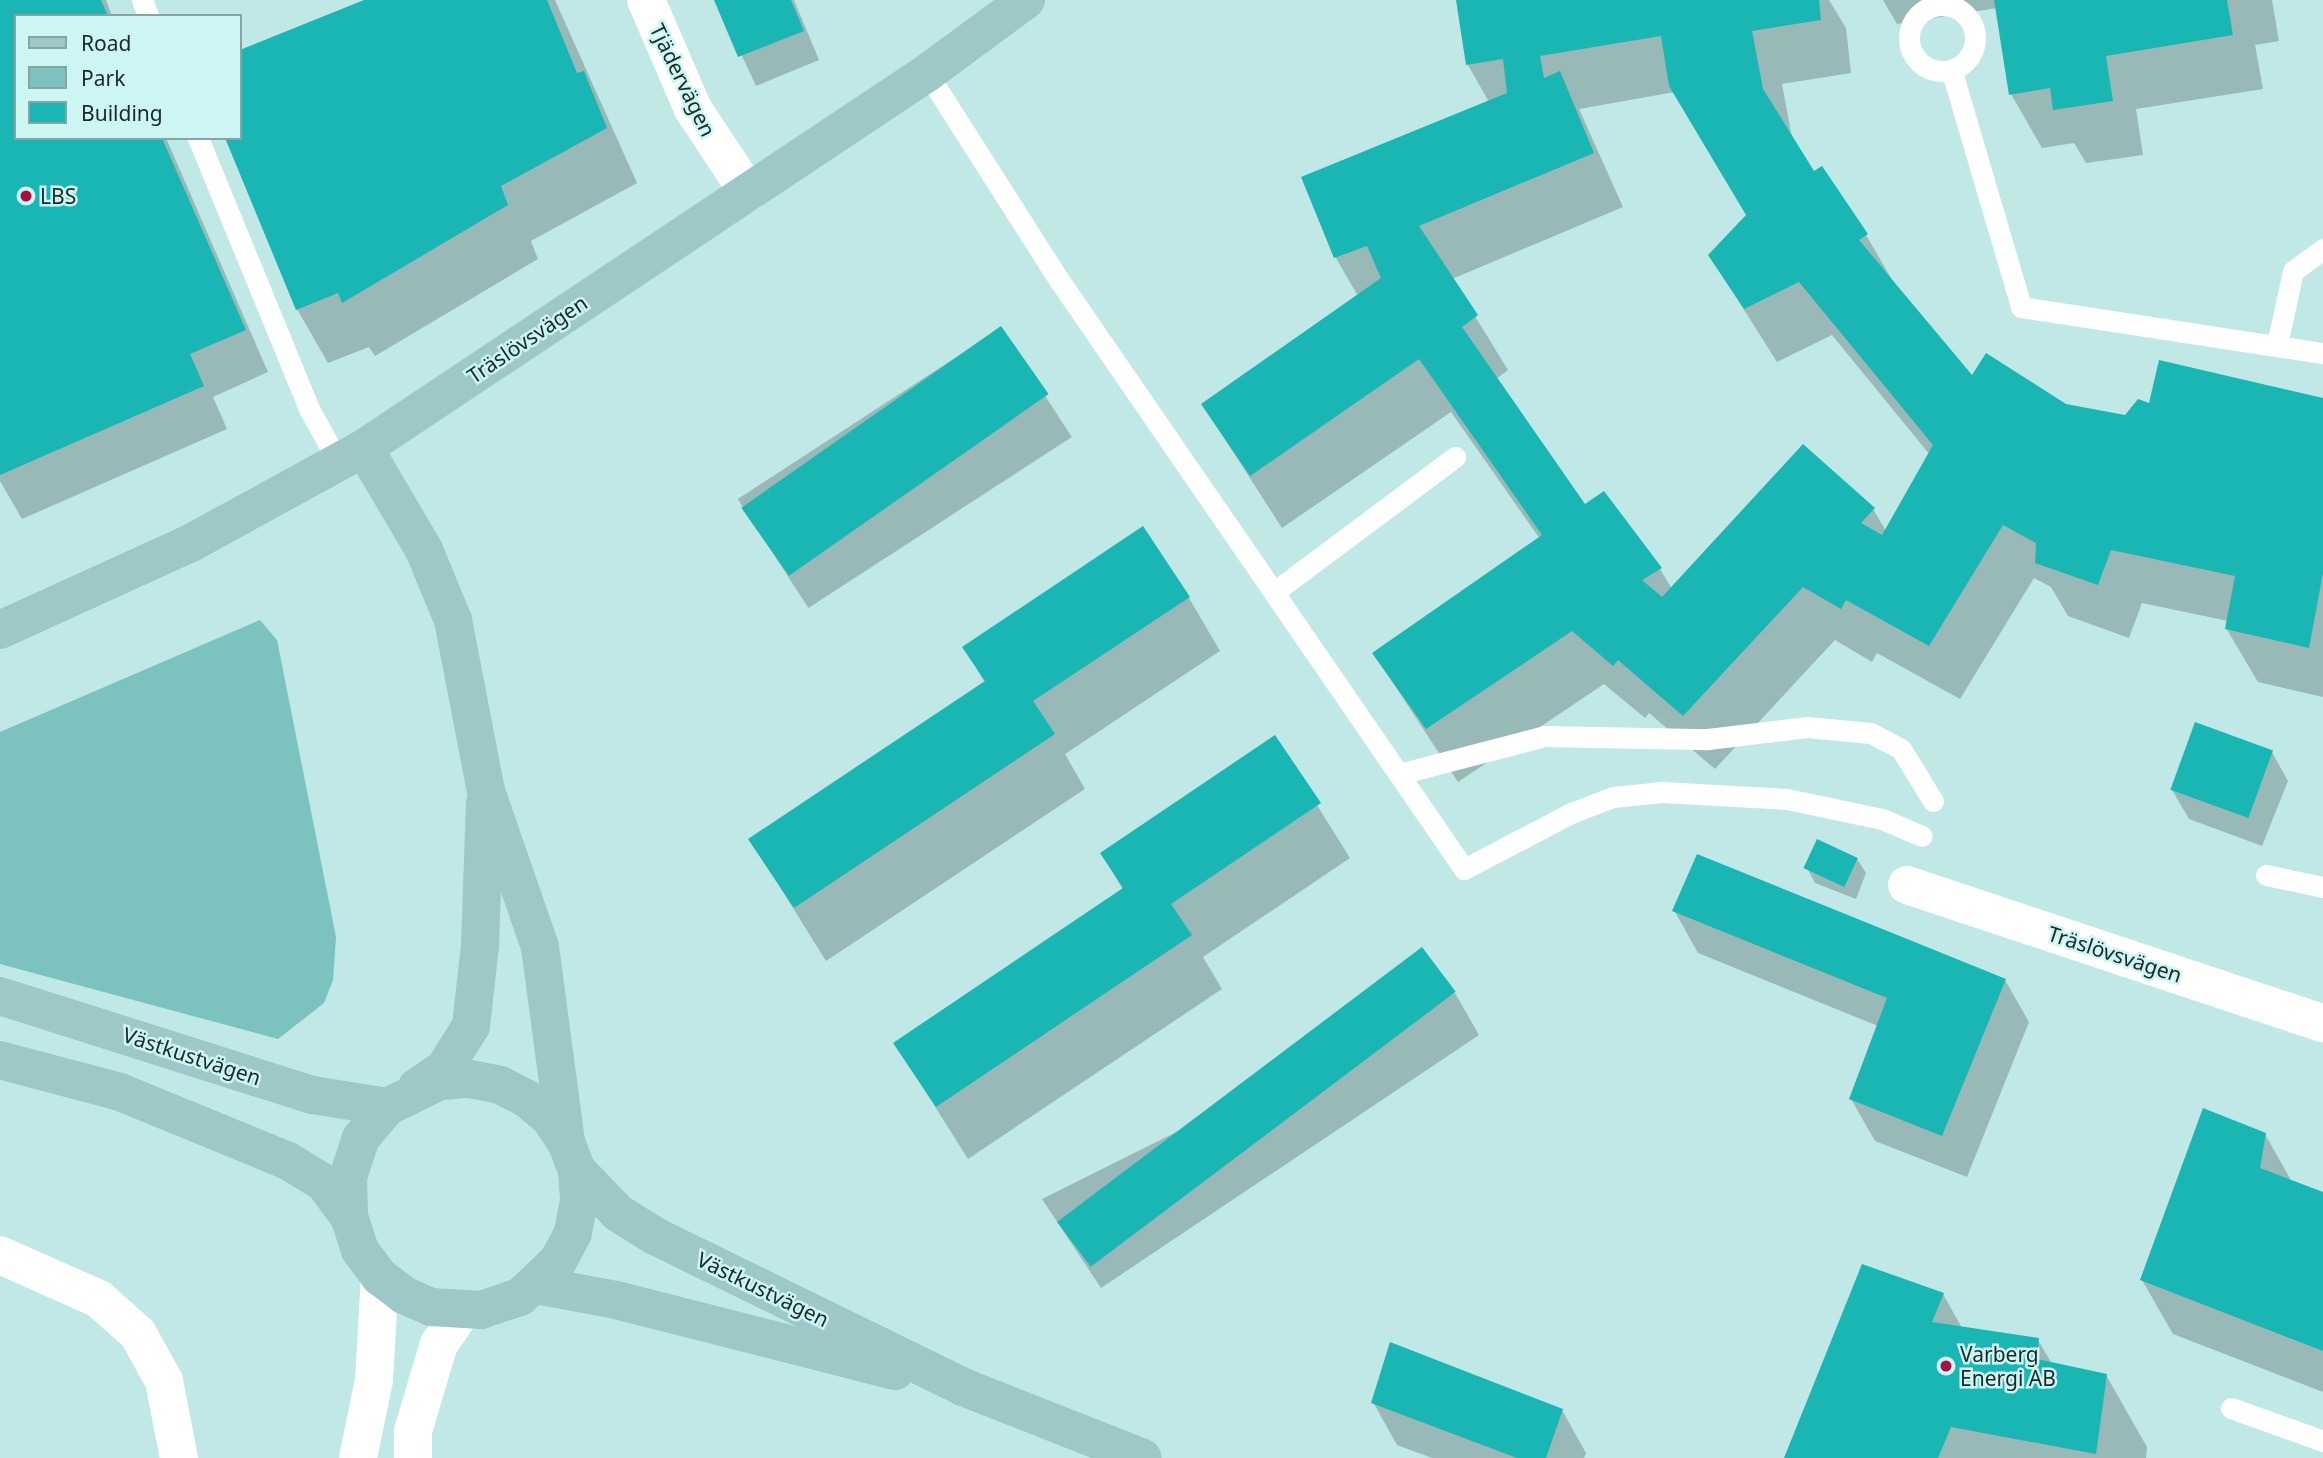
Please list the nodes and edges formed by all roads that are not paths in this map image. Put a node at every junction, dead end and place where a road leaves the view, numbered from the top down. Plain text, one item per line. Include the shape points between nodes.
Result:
1 (646, 0) edge
2 (1026, 0) edge
3 (1952, 72) dead end
4 (927, 73) junction
5 (199, 140) edge
6 (748, 192) junction
7 (2323, 249) edge
8 (2277, 344) junction
9 (2323, 353) edge
10 (351, 456) junction
11 (1455, 457) dead end
12 (1274, 592) junction
13 (0, 630) edge
14 (1399, 774) junction
15 (486, 791) junction
16 (1933, 801) dead end
17 (1922, 836) dead end
18 (2266, 875) dead end
19 (1907, 885) dead end
20 (2323, 887) edge
21 (0, 996) edge
22 (2323, 1023) edge
23 (0, 1060) edge
24 (399, 1099) junction
25 (572, 1156) junction
26 (349, 1217) junction
27 (0, 1255) edge
28 (380, 1277) junction
29 (536, 1285) junction
30 (461, 1312) junction
31 (963, 1387) junction
32 (2231, 1408) dead end
33 (2323, 1441) edge
34 (179, 1458) edge
35 (358, 1458) edge
36 (413, 1458) edge
37 (1143, 1458) edge

1 - 6 street, Tjädervägen via 693,109
2 - 4 street, Träslövsvägen
3 - 8 lane via 2021,307
4 - 6 street, Träslövsvägen
4 - 12 lane via 1059,279
5 - 10 lane via 309,409
6 - 10 street, Träslövsvägen
7 - 8 lane via 2293,271
8 - 9 lane
10 - 13 street, Träslövsvägen via 189,544
10 - 15 street via 424,550 453,620
11 - 12 lane
12 - 14 lane
14 - 16 lane via 1545,736 1708,739 1807,727 1871,733 1901,749
14 - 17 lane via 1464,869 1502,846 1613,797 1662,792 1787,799 1882,819
15 - 24 street via 480,946 471,1026 444,1069
15 - 25 street via 540,947
18 - 20 lane
19 - 22 street, Träslövsvägen
21 - 24 street, Västkustvägen via 313,1095
23 - 26 street via 120,1092 288,1161 324,1183
24 - 25 street via 440,1081 470,1079 500,1085 534,1104
24 - 26 street via 361,1138 348,1177
25 - 29 street via 579,1201 573,1233 558,1262
25 - 31 street, Västkustvägen via 618,1213 655,1236
26 - 28 street via 360,1250
27 - 34 street via 99,1299 138,1334 164,1381
28 - 30 street via 431,1307
28 - 35 street via 374,1381
29 - 30 street via 501,1305
29 - 31 street, Västkustvägen via 615,1300
30 - 36 street via 436,1354 413,1431
31 - 37 street, Västkustvägen
32 - 33 lane

